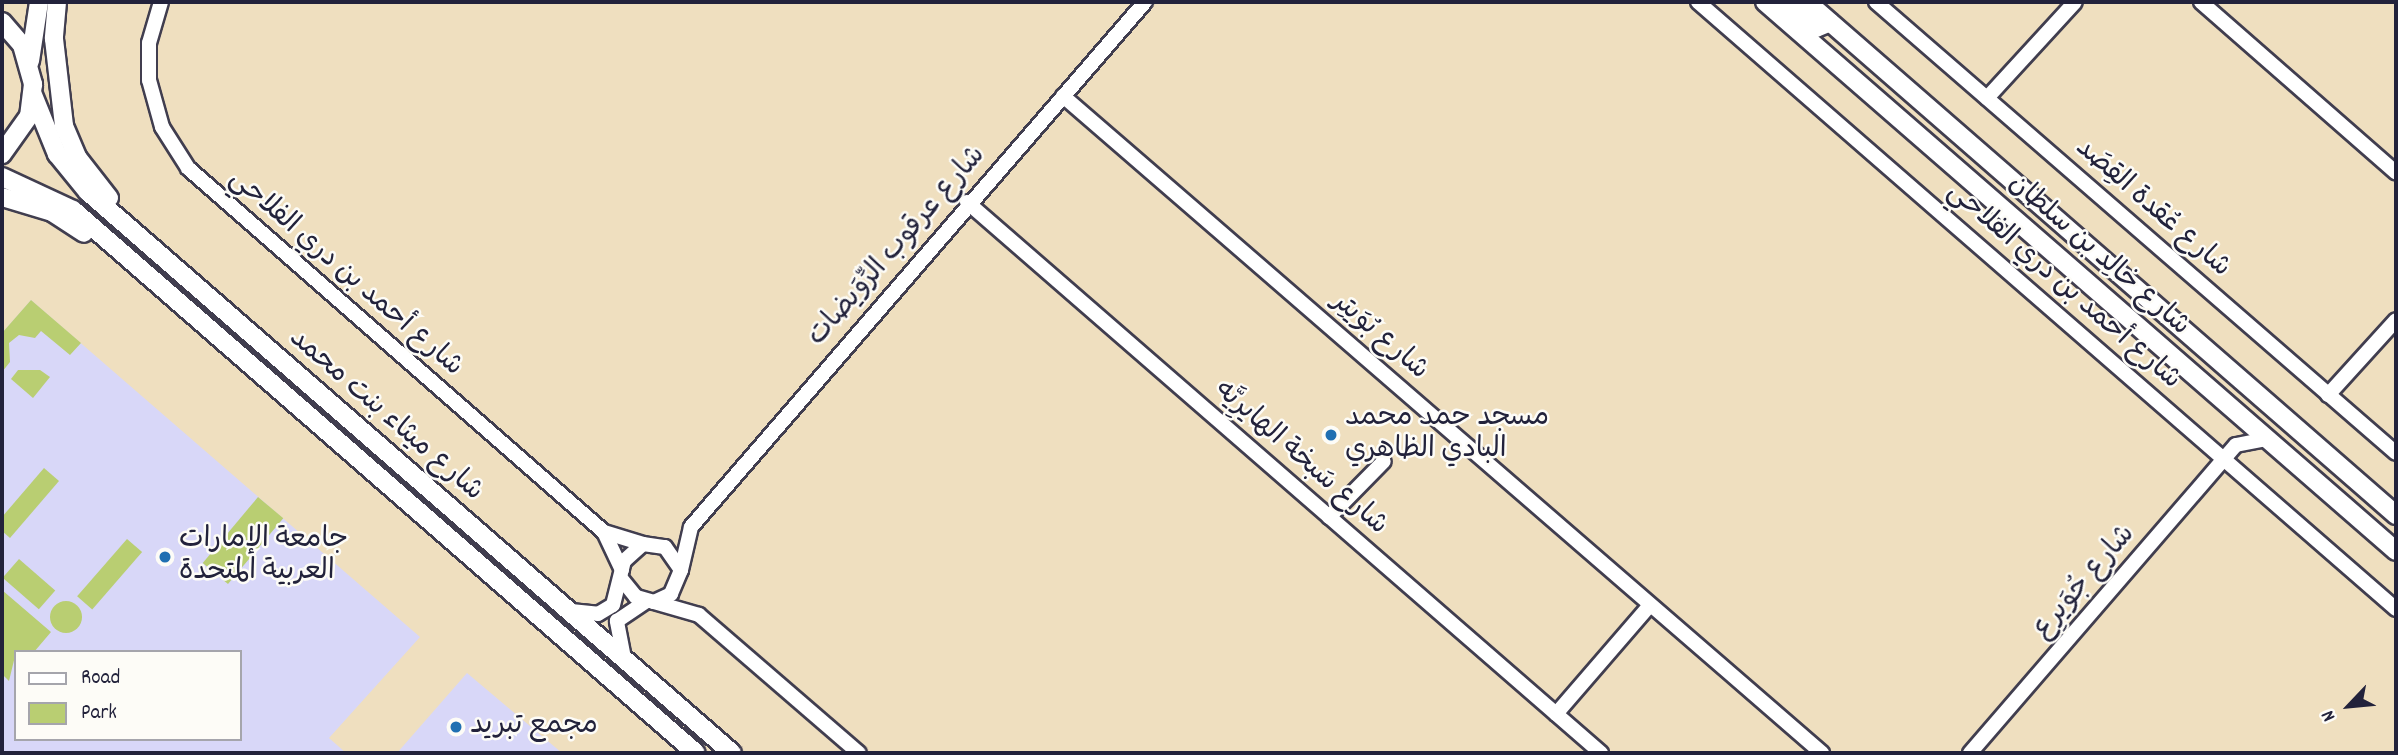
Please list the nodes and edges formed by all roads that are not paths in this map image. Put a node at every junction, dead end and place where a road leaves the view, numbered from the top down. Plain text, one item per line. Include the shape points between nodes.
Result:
1 (39, 2) edge
2 (57, 2) edge
3 (161, 2) edge
4 (1145, 2) edge
5 (1698, 2) edge
6 (1765, 2) edge
7 (1784, 2) edge
8 (1807, 2) edge
9 (1876, 2) edge
10 (2075, 2) edge
11 (2201, 2) edge
12 (2, 22) edge
13 (1830, 22) junction
14 (30, 64) junction
15 (33, 95) junction
16 (1063, 96) junction
17 (1987, 98) junction
18 (2, 154) edge
19 (2396, 173) edge
20 (2, 177) edge
21 (2, 197) edge
22 (967, 202) junction
23 (139, 236) junction
24 (171, 296) junction
25 (2396, 320) edge
26 (2328, 395) junction
27 (2237, 412) junction
28 (2267, 439) junction
29 (2236, 445) junction
30 (2396, 453) edge
31 (2224, 459) junction
32 (1384, 461) dead end
33 (2396, 515) edge
34 (1329, 517) junction
35 (691, 527) junction
36 (604, 532) junction
37 (650, 544) junction
38 (2396, 551) edge
39 (681, 573) junction
40 (622, 575) junction
41 (650, 602) junction
42 (1650, 604) junction
43 (2396, 609) edge
44 (571, 611) junction
45 (699, 615) junction
46 (624, 658) junction
47 (1556, 714) junction
48 (696, 753) edge
49 (733, 753) edge
50 (859, 753) edge
51 (1601, 753) edge
52 (1822, 753) edge
53 (1970, 753) edge

1 - 14 main road
2 - 23 main road via 54,39 70,142
3 - 36 street, شارع أحمد بن دري الفلاحي via 149,43 149,80 162,127 188,168
4 - 16 street, شارع عرقوب الرِّوَيضات
5 - 31 street, شارع أحمد بن دري الفلاحي
6 - 27 main road, شارع خالِد بن سلطان
7 - 13 main road via 1816,28
8 - 13 main road, شارع خالِد بن سلطان
9 - 17 street, شارع عُقدة القِصَد
10 - 17 street
11 - 19 street
12 - 14 main road
13 - 33 main road, شارع خالِد بن سلطان
14 - 15 main road
15 - 18 main road via 19,136
15 - 23 main road, شارع ميثاء بنت محمد via 66,167
16 - 22 street, شارع عرقوب الرِّوَيضات
16 - 42 street, شارع بُوَيتِر
17 - 26 street, شارع عُقدة القِصَد
20 - 24 main road, شارع ميثاء بنت محمد via 72,210
21 - 24 main road via 69,222
22 - 34 street, شارع سَبخة الهايرِيَّه
22 - 35 street, شارع عرقوب الرِّوَيضات
23 - 44 main road, شارع ميثاء بنت محمد
24 - 48 main road, شارع ميثاء بنت محمد
25 - 26 street
26 - 30 street, شارع عُقدة القِصَد
27 - 28 main road, شارع خالِد بن سلطان
27 - 29 street
28 - 29 street
28 - 38 main road, شارع خالِد بن سلطان
29 - 31 street, شارع جُوَيرِع
31 - 43 street, شارع أحمد بن دري الفلاحي
31 - 53 street, شارع جُوَيرِع
32 - 34 street
34 - 47 street, شارع سَبخة الهايرِيَّه
35 - 37 street, شارع عرقوب الرِّوَيضات
35 - 39 street, شارع عرقوب الرِّوَيضات
36 - 37 street, شارع أحمد بن دري الفلاحي
36 - 40 street, شارع أحمد بن دري الفلاحي
37 - 39 street via 673,552
37 - 40 street via 628,554
39 - 41 street via 671,594
39 - 45 street
40 - 41 street
40 - 44 street via 607,611
41 - 45 street
41 - 46 street via 617,621
42 - 47 street
42 - 52 street, شارع بُوَيتِر
44 - 46 main road, شارع ميثاء بنت محمد
45 - 50 street
46 - 49 main road, شارع ميثاء بنت محمد
47 - 51 street, شارع سَبخة الهايرِيَّه

